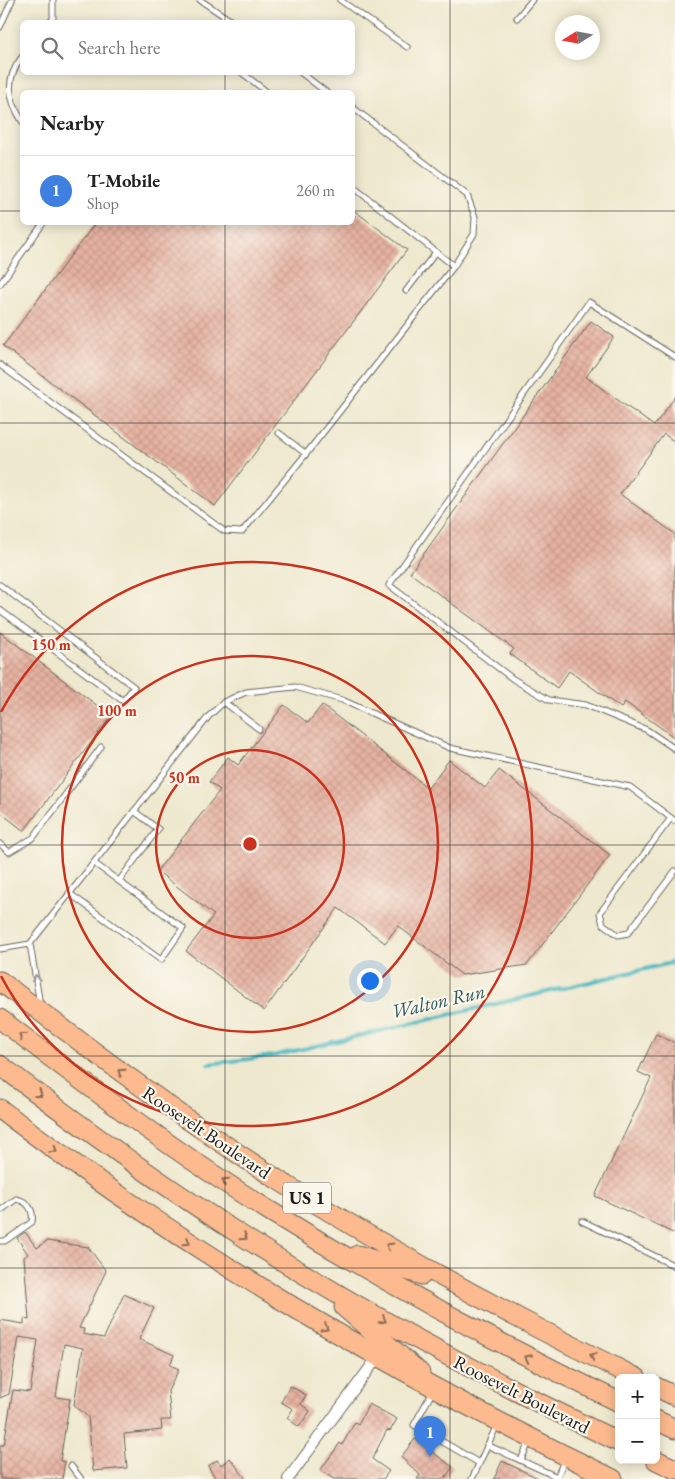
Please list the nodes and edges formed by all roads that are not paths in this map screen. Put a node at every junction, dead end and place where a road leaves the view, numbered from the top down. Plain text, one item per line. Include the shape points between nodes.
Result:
1 (12, 0) edge
2 (53, 0) edge
3 (200, 0) edge
4 (340, 0) edge
5 (532, 0) edge
6 (517, 18) dead end
7 (52, 20) edge
8 (230, 20) edge
9 (0, 27) edge
10 (408, 47) dead end
11 (20, 60) edge
12 (245, 75) edge
13 (304, 75) edge
14 (264, 90) edge
15 (323, 90) edge
16 (355, 109) edge
17 (20, 118) edge
18 (355, 188) edge
19 (42, 225) edge
20 (436, 252) junction
21 (454, 266) junction
22 (0, 284) edge
23 (406, 291) dead end
24 (675, 357) edge
25 (0, 365) edge
26 (279, 433) dead end
27 (306, 454) junction
28 (0, 585) edge
29 (0, 610) edge
30 (224, 702) junction
31 (259, 729) dead end
32 (102, 747) dead end
33 (675, 749) edge
34 (134, 811) junction
35 (673, 820) edge
36 (0, 844) edge
37 (0, 852) edge
38 (9, 852) junction
39 (94, 863) junction
40 (675, 871) edge
41 (119, 881) junction
42 (70, 894) junction
43 (30, 944) junction
44 (0, 949) edge
45 (0, 981) edge
46 (41, 1013) junction
47 (0, 1020) edge
48 (0, 1065) edge
49 (5, 1118) edge
50 (0, 1211) edge
51 (582, 1221) dead end
52 (0, 1241) edge
53 (326, 1244) junction
54 (675, 1266) edge
55 (307, 1276) junction
56 (459, 1287) junction
57 (376, 1358) junction
58 (629, 1374) edge
59 (660, 1389) edge
60 (440, 1391) junction
61 (675, 1396) edge
62 (615, 1400) edge
63 (660, 1422) edge
64 (498, 1423) junction
65 (675, 1429) edge
66 (531, 1439) junction
67 (615, 1440) edge
68 (487, 1445) junction
69 (566, 1456) junction
70 (521, 1460) junction
71 (660, 1462) edge
72 (479, 1463) junction
73 (71, 1466) dead end
74 (675, 1469) edge
75 (557, 1478) edge
76 (81, 1479) edge
77 (288, 1479) edge
78 (472, 1479) edge
79 (613, 1479) edge

1 - 9 lane
2 - 7 lane
3 - 8 lane
4 - 10 lane
5 - 6 lane
11 - 17 lane via 14,67 10,84 12,105
12 - 14 lane
13 - 15 lane
16 - 21 lane via 466,195 475,217 474,234
18 - 20 lane
19 - 22 lane
20 - 21 lane
20 - 23 lane
21 - 27 lane
24 - 33 lane via 590,302 389,585 513,679 542,696 549,700 586,705 647,730
25 - 27 lane via 224,531 242,532
26 - 27 lane
28 - 29 lane via 134,687 124,701
30 - 31 lane
30 - 34 lane via 209,716
30 - 35 lane via 246,692 295,687 342,700 450,748 630,786
32 - 38 lane via 33,838
34 - 39 lane
34 - 41 lane via 158,829
35 - 40 lane via 600,914 603,924 618,935 628,933
36 - 38 lane
37 - 38 lane
39 - 41 lane
39 - 42 lane
41 - 42 lane via 183,928 161,960
42 - 43 lane
43 - 44 lane
46 -> 43 lane
45 - 46 highway, Roosevelt Boulevard / US 1
56 -> 46 highway, Roosevelt Boulevard / US 1 via 235,1152
53 -> 47 highway, Roosevelt Boulevard / US 1 via 267,1209 152,1132
48 -> 55 highway, Roosevelt Boulevard via 190,1202
49 -> 57 highway, Roosevelt Boulevard via 185,1241
50 - 52 lane via 21,1200 30,1206 33,1216 32,1222 5,1241
51 - 54 lane
53 - 56 highway
62 -> 53 highway, Roosevelt Boulevard / US 1 via 453,1318
55 - 60 highway
55 -> 67 highway, Roosevelt Boulevard via 427,1345
58 -> 56 highway, Roosevelt Boulevard / US 1
57 - 60 highway, Roosevelt Boulevard
57 - 77 street
59 - 61 highway
60 - 64 highway, Roosevelt Boulevard
60 - 72 lane via 414,1425
63 - 65 highway
64 - 66 highway, Roosevelt Boulevard
64 - 68 lane
66 - 69 highway, Roosevelt Boulevard
66 - 70 lane
68 - 70 lane
68 - 72 lane
69 - 75 lane
69 - 79 highway, Roosevelt Boulevard
70 - 75 lane
71 - 74 highway
72 - 78 lane
73 - 76 lane

